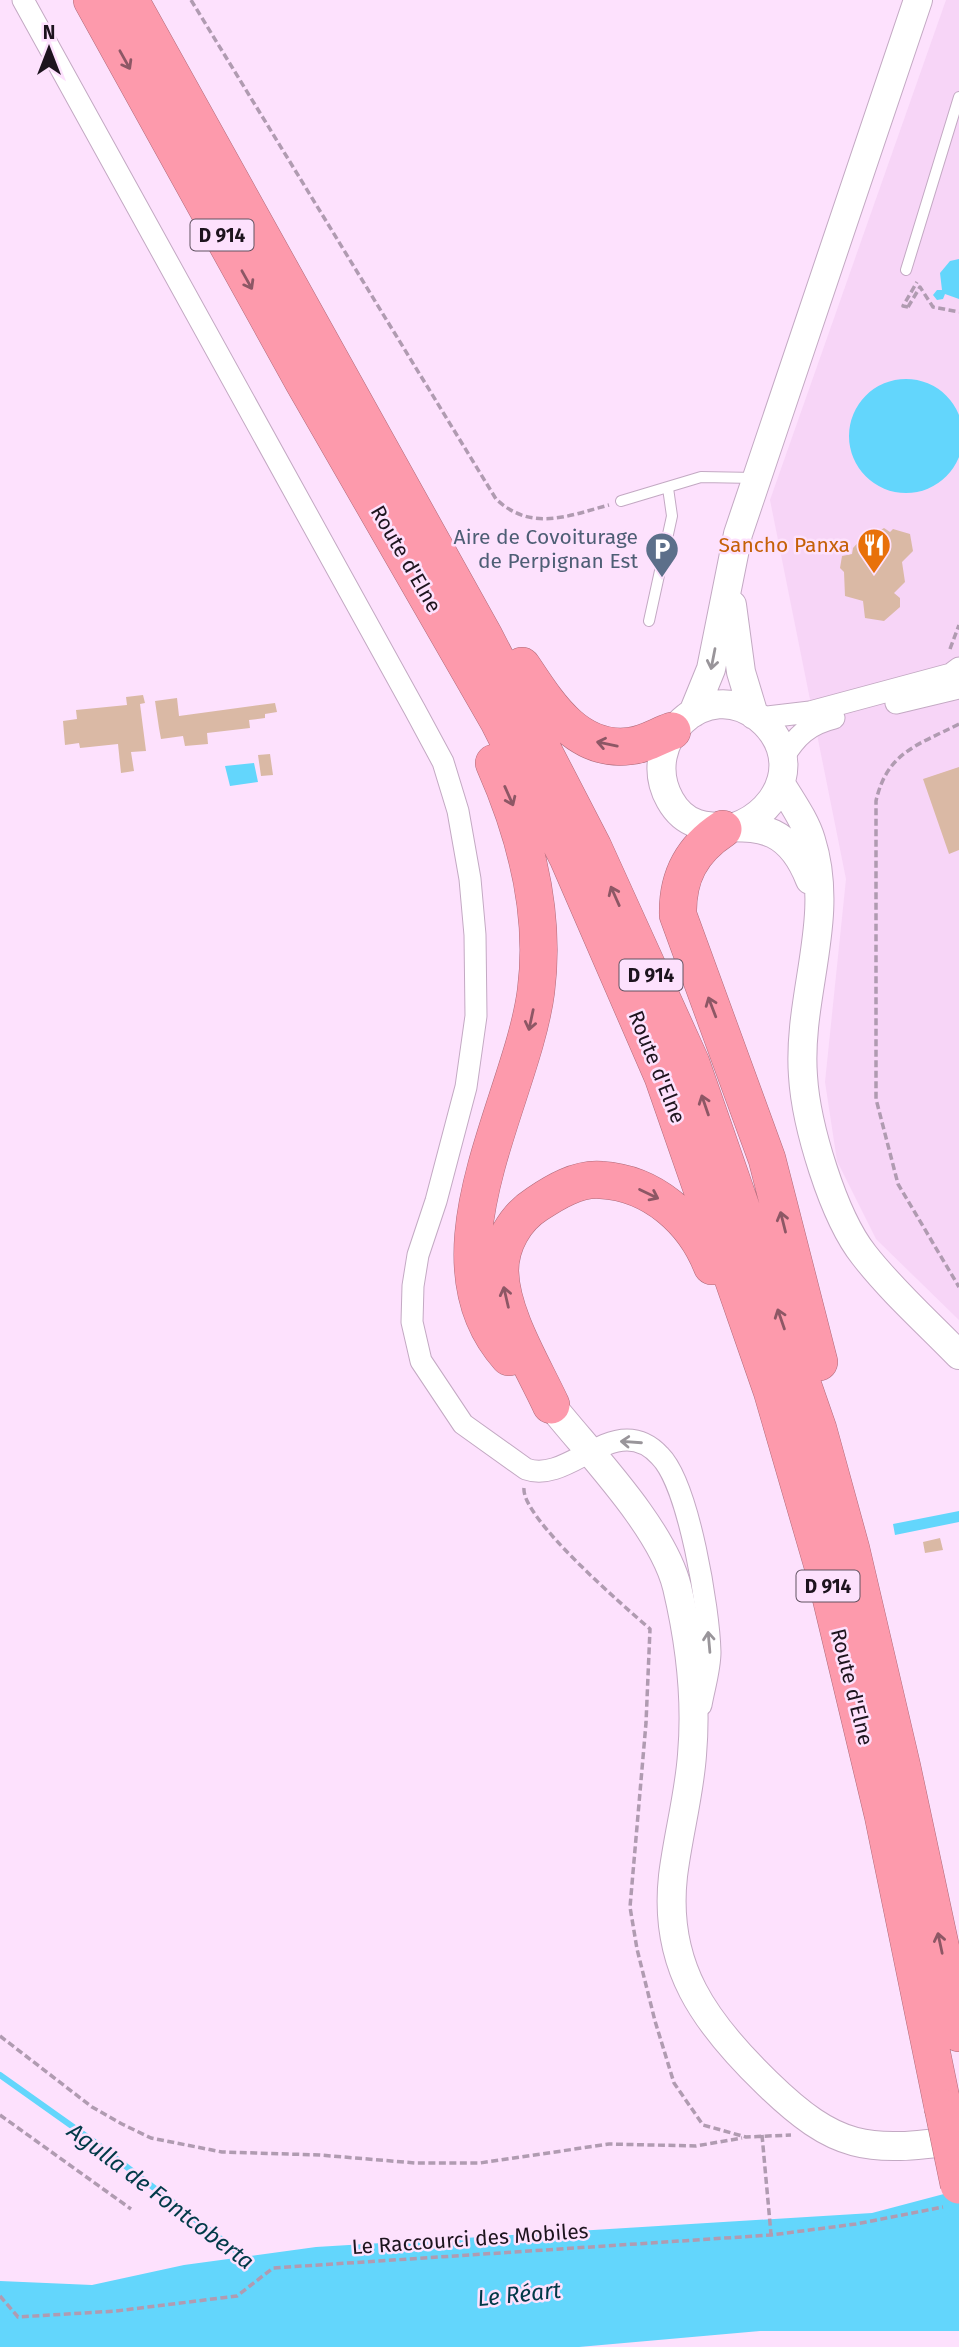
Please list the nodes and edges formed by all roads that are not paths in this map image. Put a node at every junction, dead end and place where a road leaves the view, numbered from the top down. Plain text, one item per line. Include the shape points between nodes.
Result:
1 (23, 0) edge
2 (92, 0) edge
3 (130, 0) edge
4 (918, 0) edge
5 (959, 97) edge
6 (906, 270) dead end
7 (354, 469) junction
8 (755, 478) junction
9 (668, 488) junction
10 (621, 501) road end
11 (730, 568) junction
12 (649, 621) dead end
13 (959, 668) edge
14 (959, 688) edge
15 (756, 716) junction
16 (682, 722) junction
17 (782, 771) junction
18 (729, 828) junction
19 (819, 926) junction
20 (959, 1354) edge
21 (551, 1405) junction
22 (589, 1452) junction
23 (692, 1757) junction
24 (902, 1768) junction
25 (959, 2034) edge
26 (948, 2115) edge
27 (953, 2196) edge

1 - 22 street via 443,762 458,811 470,879 476,1016 466,1087 418,1255 412,1322 421,1361 463,1424 526,1469 556,1467
2 -> 7 highway, Route d'Elne / D 914
16 -> 3 highway via 633,746 609,747 577,735 552,710 508,645 274,228
24 -> 3 highway, Route d'Elne / D 914 via 818,1429 691,1063 593,847 510,686
4 - 8 main road
5 - 6 lane
7 -> 21 highway via 514,808 531,879 537,922 536,990 530,1027 477,1199 473,1260 479,1303 499,1347
7 - 26 highway, Route d'Elne / D 914 via 498,720 568,858 663,1077 720,1234 826,1577
8 - 9 lane via 701,477
8 - 11 main road
9 - 10 lane
9 - 12 lane via 671,516
11 - 15 main road via 732,622 741,672
11 -> 16 main road via 711,669
13 - 15 street via 810,712
14 - 17 street via 815,722 795,739
15 - 16 main road via 734,707 713,706
15 - 17 main road via 778,743
16 - 18 main road via 663,749 660,768 668,795 686,817 704,826
17 - 18 main road via 764,812 751,822
17 - 19 main road via 811,837 821,880
18 - 19 main road via 760,828 784,837 803,860 814,890
24 -> 18 highway via 875,1608 839,1442 767,1159 678,915 680,880 688,861 709,838
19 - 20 main road via 803,1076 815,1142 833,1199 862,1253
21 - 22 main road
21 -> 26 highway via 512,1323 500,1272 504,1242 526,1211 561,1189 599,1179 633,1187 687,1221 704,1244 766,1418
22 - 23 main road via 649,1528 676,1584 692,1668
23 -> 22 street via 710,1654 703,1587 682,1503 662,1457 643,1443 614,1441
23 - 26 main road via 671,1914 677,1955 698,2004 793,2108 832,2133 867,2147 906,2148
25 -> 24 highway, Route d'Elne / D 914
26 - 27 highway, D 914, bridge

